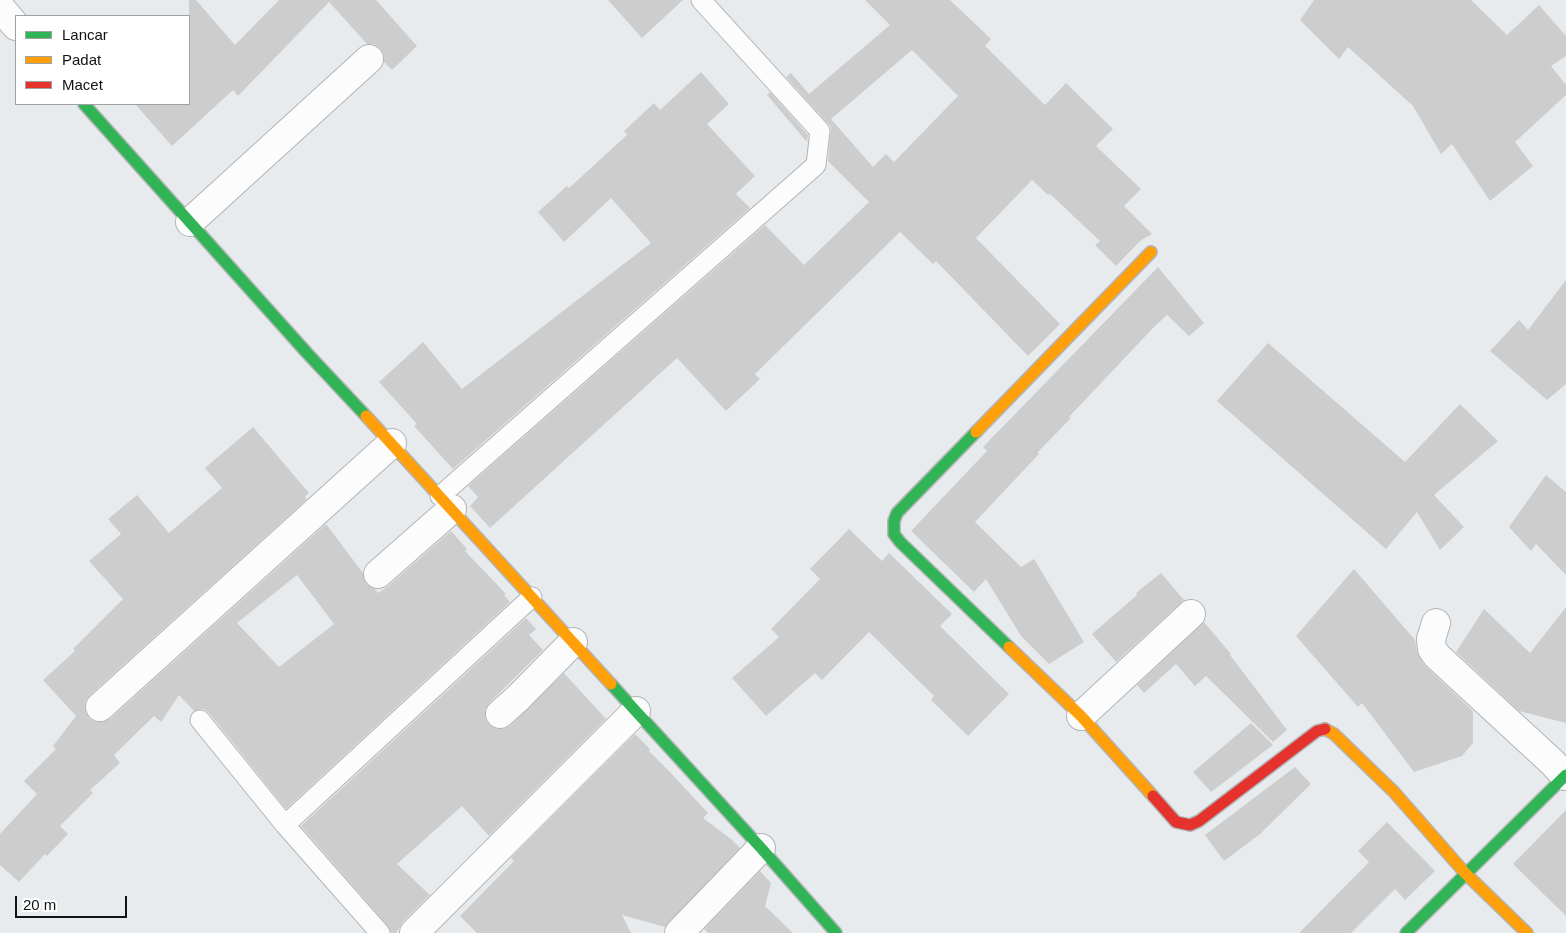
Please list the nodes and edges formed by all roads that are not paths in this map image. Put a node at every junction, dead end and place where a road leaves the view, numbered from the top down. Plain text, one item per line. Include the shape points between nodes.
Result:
1 (701, 0) edge
2 (0, 8) edge
3 (15, 25) edge
4 (369, 59) dead end
5 (85, 105) edge
6 (190, 222) junction
7 (1151, 252) dead end
8 (392, 443) junction
9 (446, 503) junction
10 (378, 574) dead end
11 (532, 597) junction
12 (1191, 614) dead end
13 (1436, 623) dead end
14 (574, 642) junction
15 (100, 706) dead end
16 (636, 711) junction
17 (500, 714) dead end
18 (1081, 716) junction
19 (200, 720) dead end
20 (1566, 776) edge
21 (285, 825) junction
22 (761, 848) junction
23 (1465, 873) junction
24 (380, 933) edge
25 (414, 933) edge
26 (679, 933) edge
27 (836, 933) edge
28 (1406, 933) edge
29 (1527, 933) edge

1 - 9 lane via 820,131 816,165
2 - 3 street
4 - 6 street
5 - 6 street
6 - 8 street
7 - 18 street via 897,513 894,521 894,534 900,542
8 - 9 street
8 - 15 street
9 - 10 street
9 - 11 street
11 - 14 street
11 - 21 lane
12 - 18 street
13 - 20 street via 1431,640 1437,656
14 - 16 street
14 - 17 street
16 - 22 street
16 - 25 street
18 - 23 street via 1176,822 1190,825 1324,729 1334,734 1394,792
19 - 21 lane
20 - 23 street
21 - 24 lane
22 - 26 street
22 - 27 street
23 - 28 street
23 - 29 street

